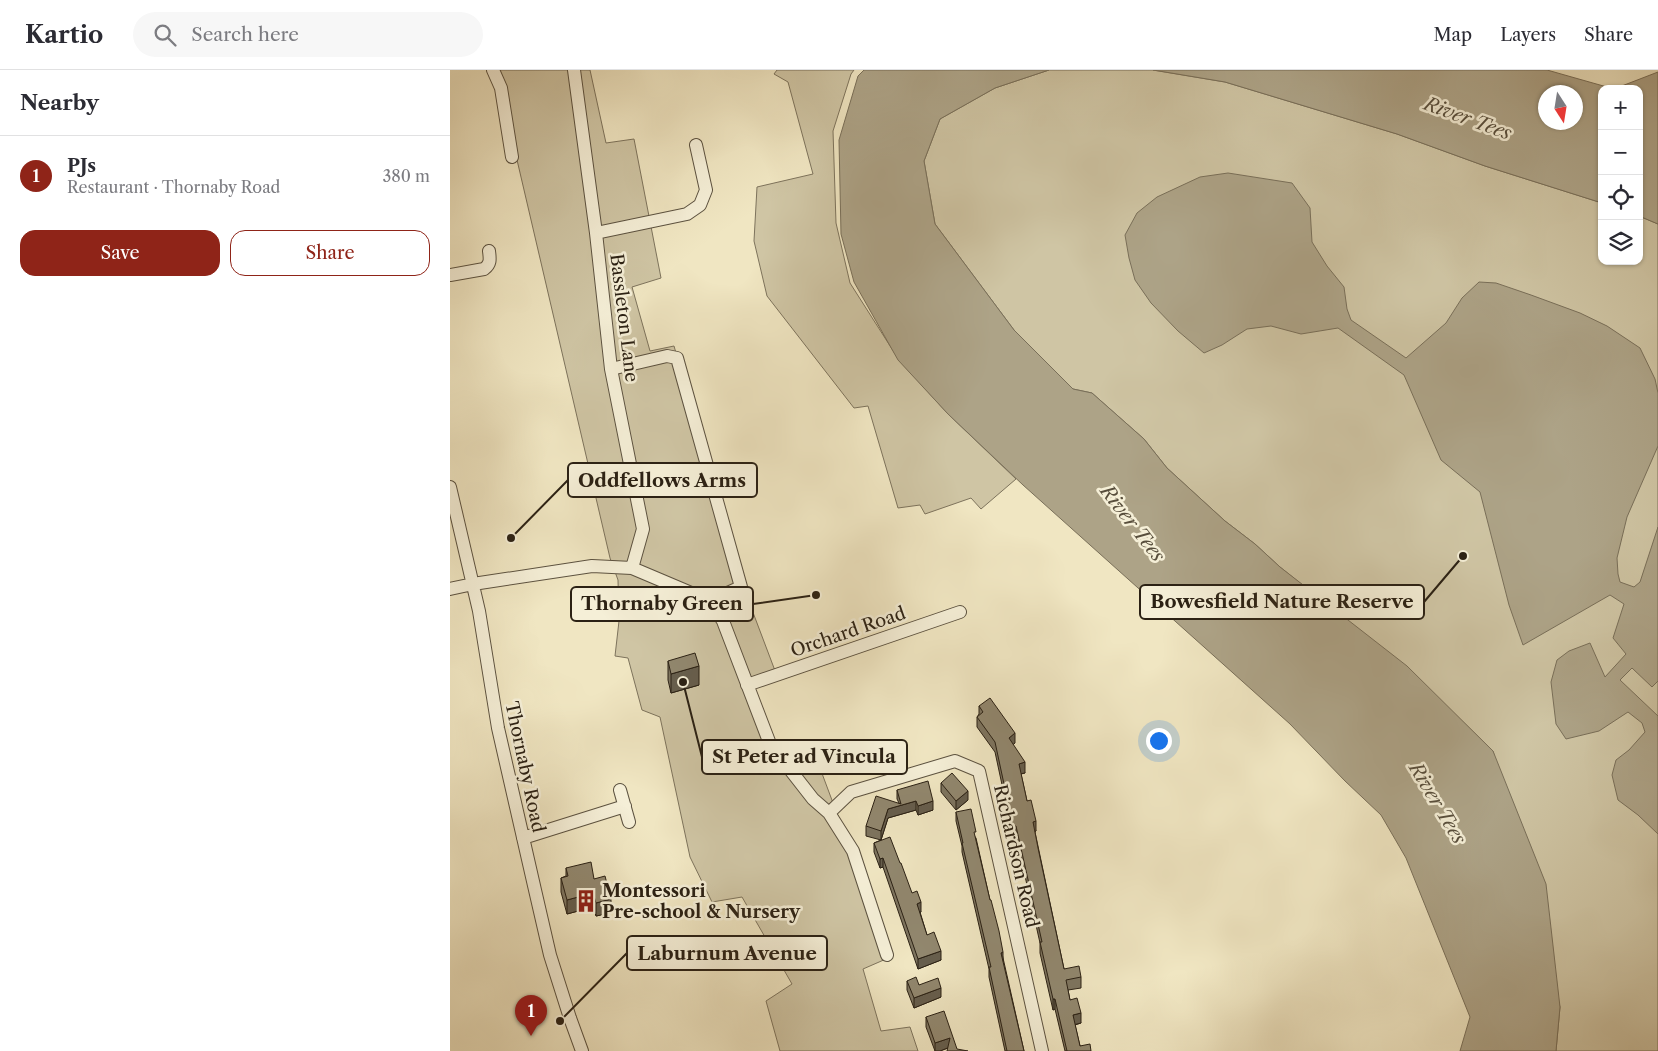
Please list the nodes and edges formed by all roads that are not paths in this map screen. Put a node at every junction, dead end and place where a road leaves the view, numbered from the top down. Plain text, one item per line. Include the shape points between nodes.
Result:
1 (493, 70) edge
2 (574, 70) edge
3 (696, 145) dead end
4 (512, 157) dead end
5 (596, 233) junction
6 (489, 250) dead end
7 (450, 276) edge
8 (611, 369) junction
9 (450, 487) edge
10 (632, 568) junction
11 (473, 584) junction
12 (450, 590) edge
13 (710, 601) junction
14 (960, 612) dead end
15 (747, 685) junction
16 (620, 790) dead end
17 (625, 806) junction
18 (829, 812) junction
19 (629, 822) dead end
20 (523, 838) junction
21 (887, 955) dead end
22 (582, 1051) edge
23 (1042, 1051) edge

1 - 4 street via 501,88
2 - 5 street, Bassleton Lane
3 - 5 street via 706,190 700,206 687,214
5 - 8 street, Bassleton Lane
6 - 7 street via 489,265 484,269
8 - 10 street, Bassleton Lane via 643,529
8 - 13 street via 667,356 677,358 741,587
9 - 11 street, Thornaby Road
10 - 11 street via 592,566
10 - 13 street
11 - 12 street
11 - 20 street, Thornaby Road via 498,728
13 - 15 street via 723,621
14 - 15 street, Orchard Road
15 - 18 street via 770,744 813,800
16 - 17 street
17 - 19 street
17 - 20 street
18 - 21 street via 853,851
18 - 23 street, Richardson Road via 851,792 955,761 979,771
20 - 22 street, Thornaby Road via 550,954

